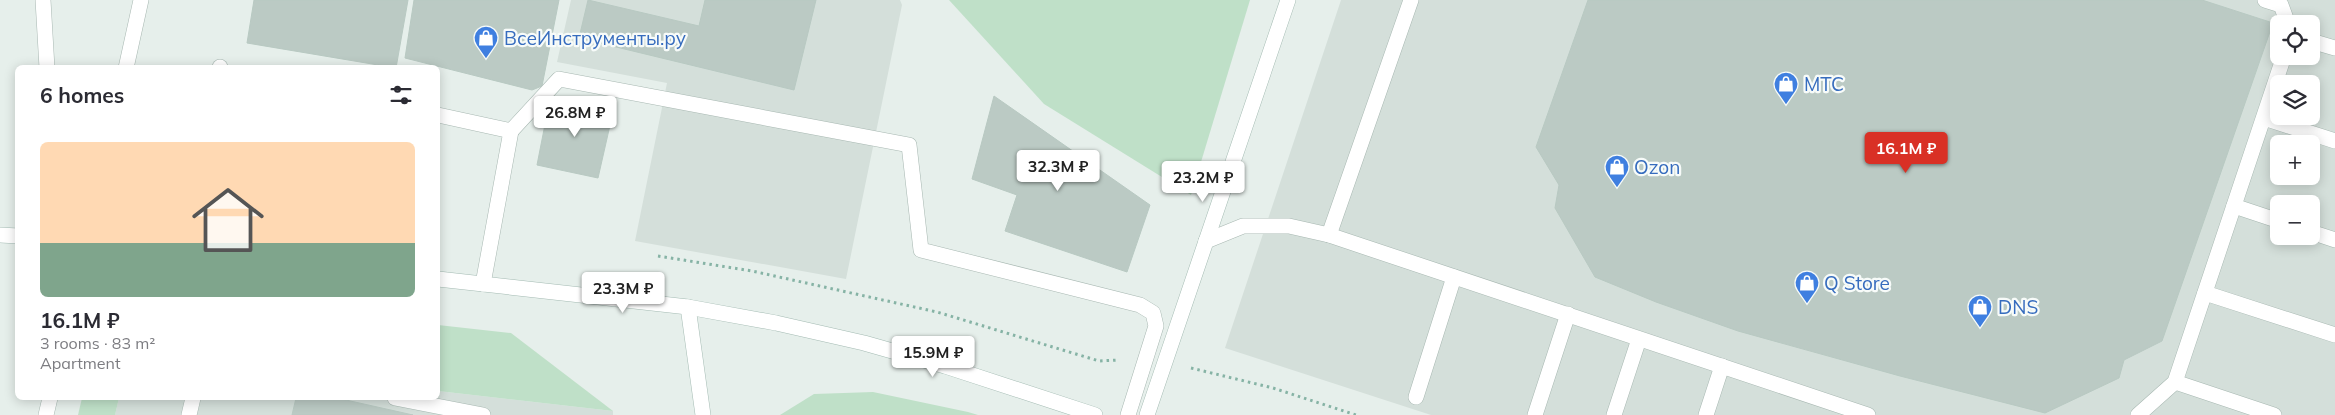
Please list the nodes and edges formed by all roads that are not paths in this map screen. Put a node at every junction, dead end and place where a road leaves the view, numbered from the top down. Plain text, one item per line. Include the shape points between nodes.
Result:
1 (43, 0) edge
2 (141, 0) edge
3 (1288, 0) edge
4 (1411, 0) edge
5 (2265, 0) edge
6 (2285, 15) edge
7 (2320, 44) edge
8 (2335, 48) edge
9 (47, 65) edge
10 (127, 65) edge
11 (2281, 65) edge
12 (440, 115) edge
13 (2264, 118) junction
14 (511, 131) junction
15 (2335, 141) edge
16 (2234, 206) junction
17 (2270, 218) edge
18 (0, 235) edge
19 (1328, 235) junction
20 (2320, 235) edge
21 (15, 236) edge
22 (2335, 240) edge
23 (1206, 241) junction
24 (1454, 277) junction
25 (440, 279) edge
26 (483, 284) junction
27 (2205, 293) junction
28 (688, 307) junction
29 (1568, 314) junction
30 (2335, 334) edge
31 (1639, 339) junction
32 (1722, 366) junction
33 (2175, 382) junction
34 (1416, 397) dead end
35 (50, 400) edge
36 (193, 400) edge
37 (405, 400) edge
38 (46, 415) edge
39 (189, 415) edge
40 (483, 415) edge
41 (703, 415) edge
42 (1095, 415) edge
43 (1128, 415) edge
44 (1148, 415) edge
45 (1535, 415) edge
46 (1614, 415) edge
47 (1706, 415) edge
48 (1868, 415) edge
49 (2138, 415) edge
50 (2274, 415) edge

1 - 9 main road
2 - 10 main road
3 - 23 main road
4 - 19 main road
5 - 6 main road via 2281,5
7 - 8 main road
11 - 13 main road
12 - 14 main road
13 - 15 main road
13 - 16 main road
14 - 26 main road
14 - 43 main road via 559,79 909,145 921,250 1140,305 1153,313 1156,326
16 - 17 main road
16 - 27 main road
18 - 21 main road
19 - 23 main road via 1289,226 1244,226
19 - 24 main road
20 - 22 main road
23 - 44 main road
24 - 29 main road
24 - 34 main road
25 - 26 main road
26 - 28 main road
27 - 30 main road
27 - 33 main road
28 - 41 main road
28 - 42 main road via 864,343
29 - 31 main road
29 - 45 main road
31 - 32 main road
31 - 46 main road
32 - 47 main road
32 - 48 main road
33 - 49 main road
33 - 50 main road
35 - 38 main road
36 - 39 main road
37 - 40 main road

